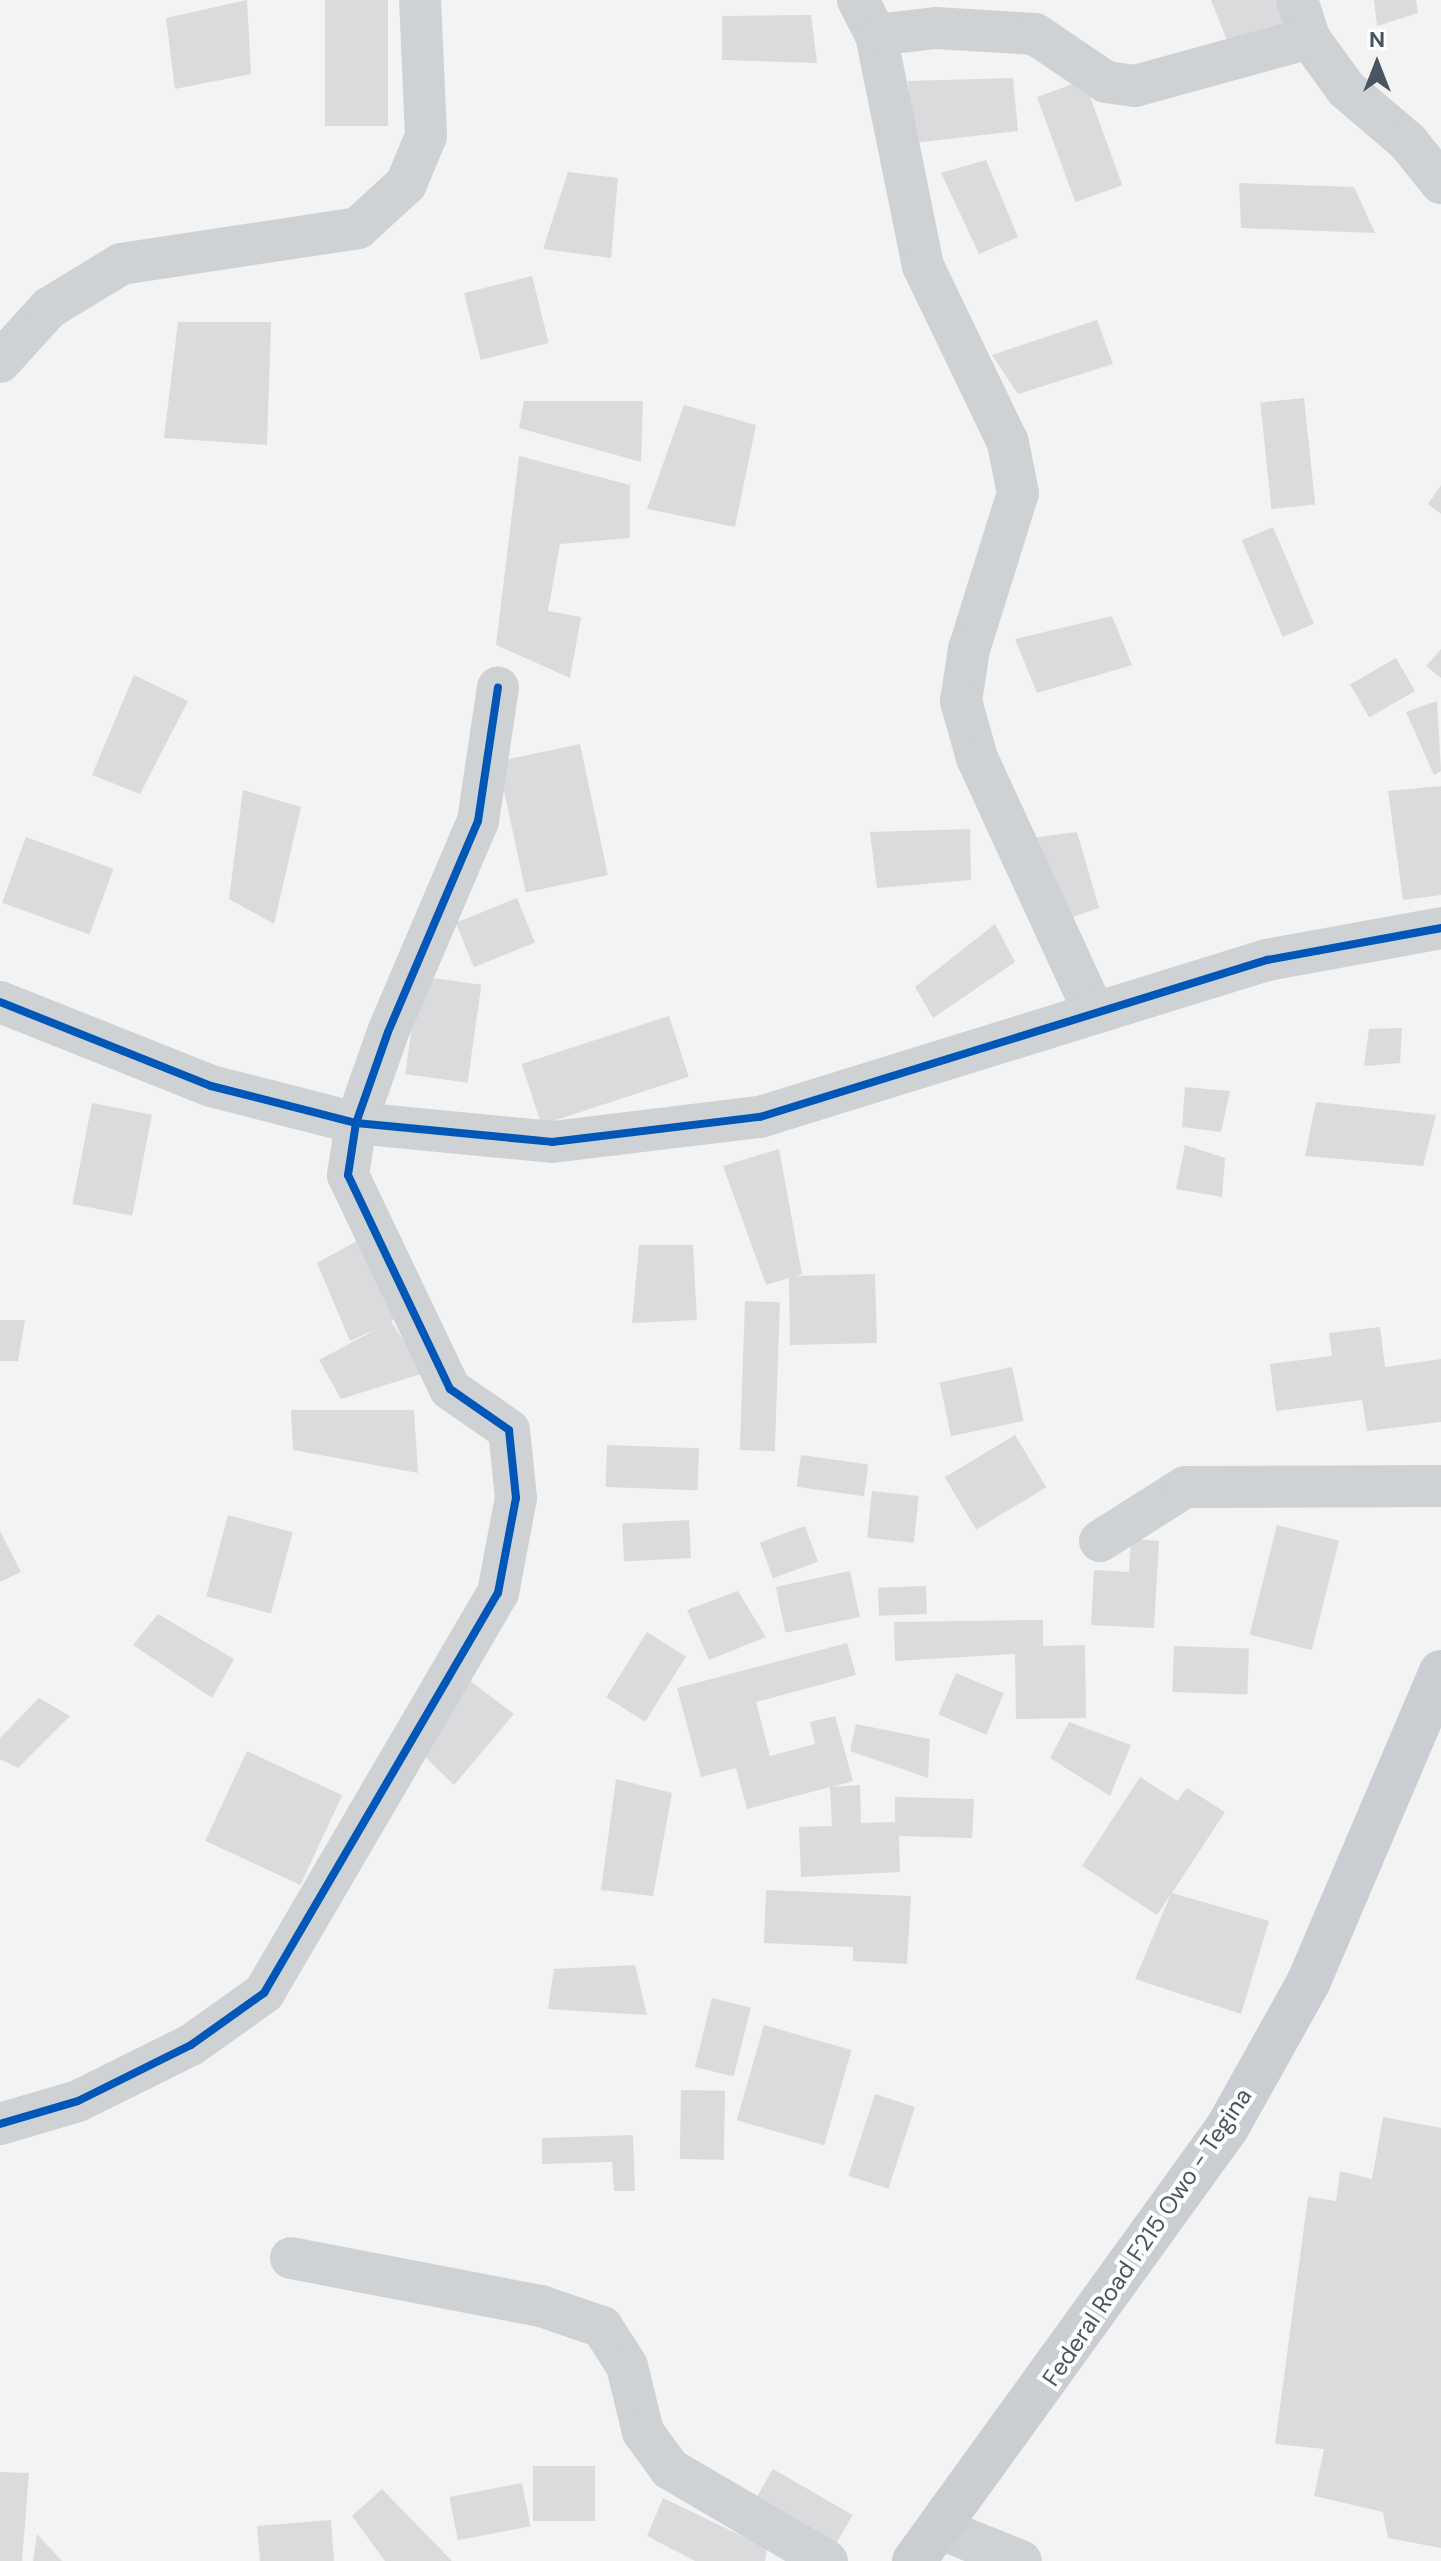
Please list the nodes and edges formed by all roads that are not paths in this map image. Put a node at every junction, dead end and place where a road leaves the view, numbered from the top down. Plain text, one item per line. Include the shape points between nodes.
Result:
1 (420, 0) edge
2 (867, 18) edge
3 (1303, 19) edge
4 (1441, 183) edge
5 (0, 362) edge
6 (498, 687) dead end
7 (1441, 928) edge
8 (0, 1002) edge
9 (1093, 1010) junction
10 (356, 1123) junction
11 (1441, 1486) edge
12 (1100, 1541) dead end
13 (1441, 1672) edge
14 (0, 2124) edge
15 (291, 2258) dead end
16 (928, 2545) edge
17 (827, 2561) edge
18 (1021, 2561) edge

1 - 5 street via 426,136 406,184 358,228 121,264 49,308
2 - 3 street via 1035,34 1106,82 1135,86
2 - 9 street via 923,266 1008,443 1018,493 969,649 961,701 977,758
3 - 4 street via 1346,89 1408,142
6 - 10 street via 478,821
7 - 9 street via 1267,960
8 - 10 street via 211,1086
9 - 10 street via 760,1117 552,1142
10 - 14 street via 348,1175 365,1221 450,1389 509,1430 516,1498 498,1593 264,1993 191,2045 78,2101
11 - 12 street via 1185,1487
13 - 16 main road, Federal Road F215 Owo - Tegina via 1309,1981 1227,2128
15 - 17 street via 541,2306 602,2327 627,2366 643,2432 670,2469
16 - 18 street

